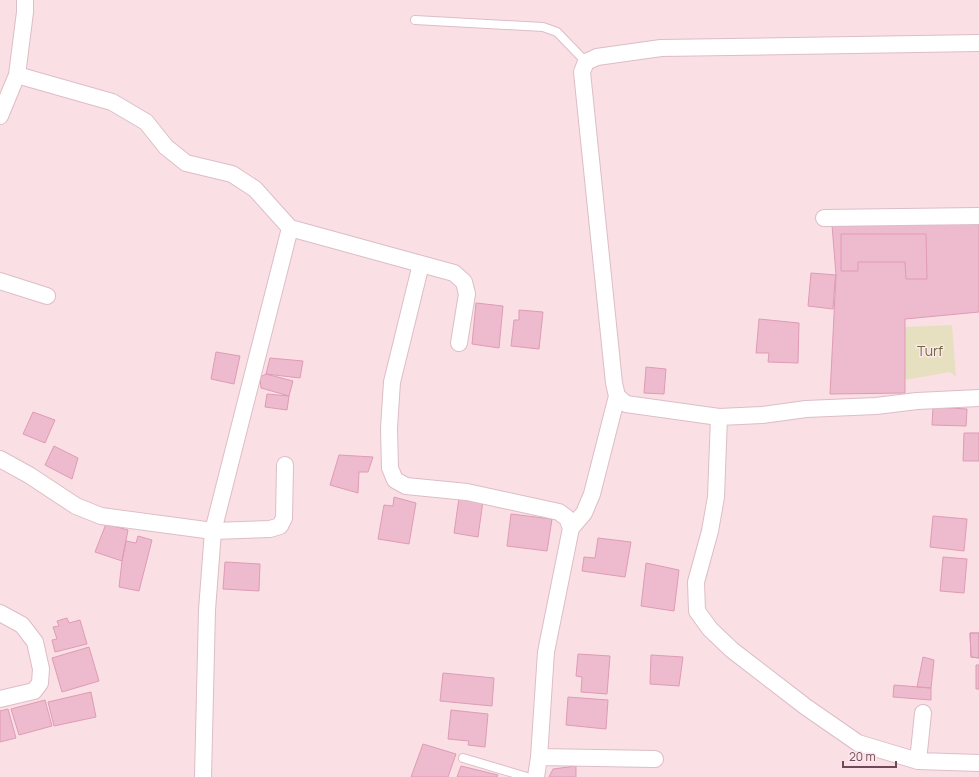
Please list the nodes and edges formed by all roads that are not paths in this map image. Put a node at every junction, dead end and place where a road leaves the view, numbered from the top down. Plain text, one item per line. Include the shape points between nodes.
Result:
1 (25, 0) edge
2 (414, 20) dead end
3 (979, 43) edge
4 (586, 62) junction
5 (17, 75) junction
6 (0, 116) edge
7 (979, 216) edge
8 (824, 218) dead end
9 (290, 228) junction
10 (421, 264) junction
11 (0, 281) edge
12 (48, 296) dead end
13 (459, 343) dead end
14 (617, 396) junction
15 (979, 398) edge
16 (719, 417) junction
17 (0, 459) edge
18 (285, 465) dead end
19 (571, 528) junction
20 (213, 531) junction
21 (0, 613) edge
22 (0, 699) edge
23 (923, 714) dead end
24 (539, 757) junction
25 (463, 758) dead end
26 (655, 760) dead end
27 (918, 761) junction
28 (979, 763) edge
29 (203, 777) edge
30 (527, 777) edge
31 (536, 777) edge

1 - 5 street
2 - 4 lane via 543,27 557,32
3 - 4 street via 661,48 597,57
4 - 14 street via 582,72
5 - 6 street
5 - 9 street via 112,102 146,122 166,147 186,163 232,174 255,189
7 - 8 street
9 - 10 street
9 - 20 street
10 - 13 street via 454,273 464,282 467,294
10 - 19 street via 392,382 390,468 395,480 406,486 467,492 559,512 567,518
11 - 12 street
14 - 16 street via 626,404
14 - 19 street via 592,494 584,514
15 - 16 street
16 - 27 street via 716,497 696,582 697,611 710,629 732,650 858,743
17 - 20 street via 30,475 76,506 101,516
18 - 20 street via 284,518 280,526 270,529
19 - 24 street via 546,652
20 - 29 street via 207,610
21 - 22 street via 22,625 34,642 41,669 40,683 34,691
23 - 27 street
24 - 26 street
24 - 31 street
25 - 30 lane
27 - 28 street

